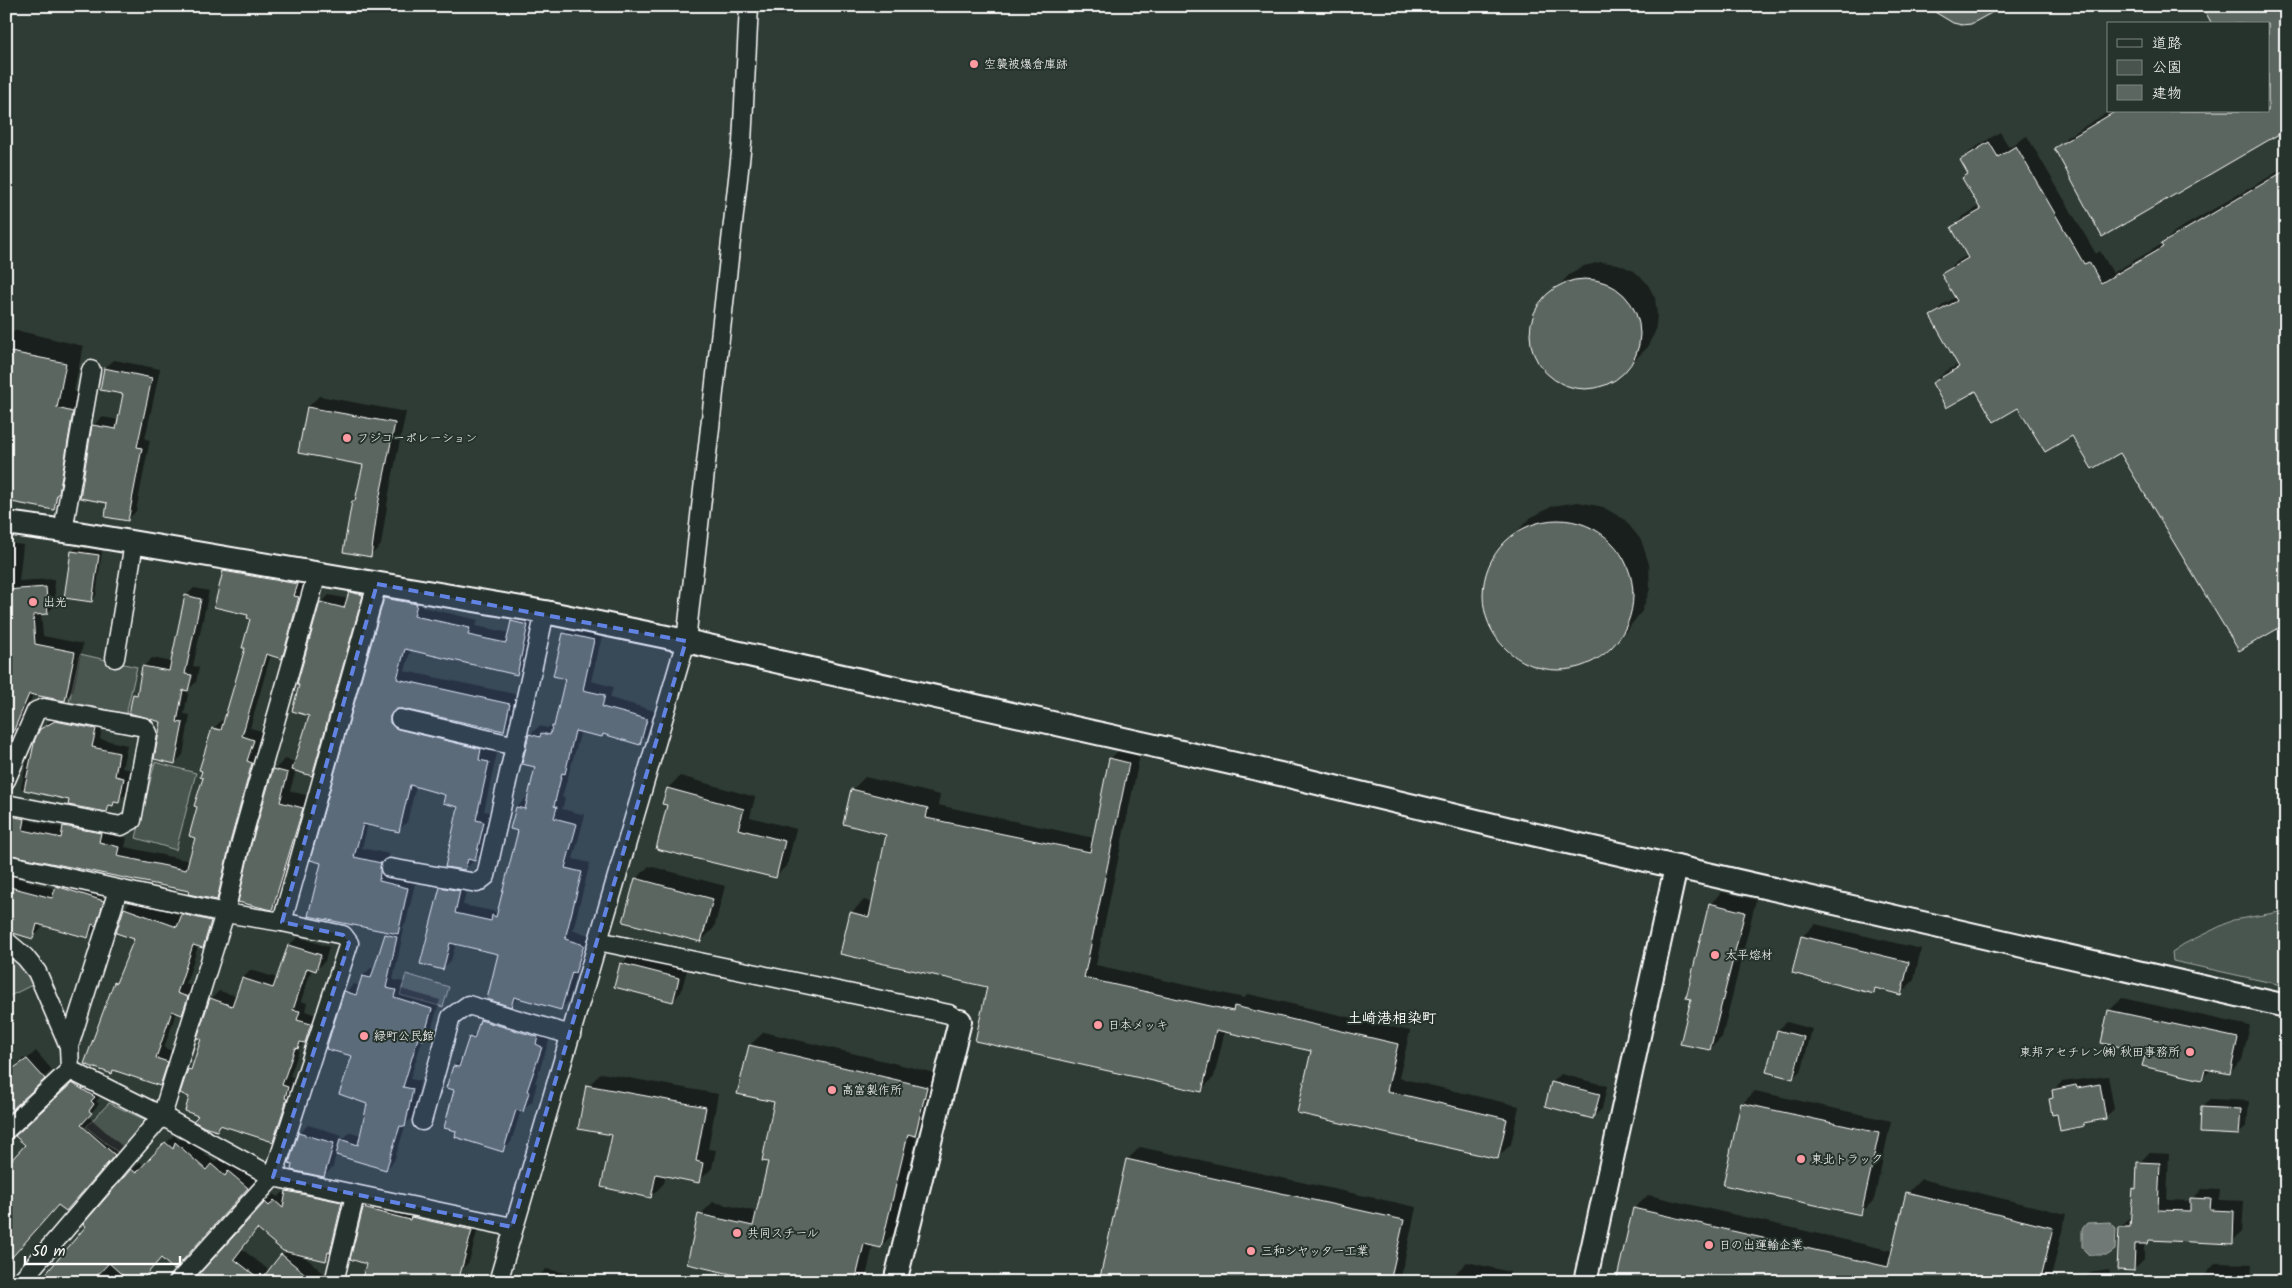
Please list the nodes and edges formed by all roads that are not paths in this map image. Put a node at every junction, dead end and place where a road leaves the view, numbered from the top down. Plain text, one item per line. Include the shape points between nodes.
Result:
1 (749, 6) edge
2 (91, 370) dead end
3 (6, 523) edge
4 (63, 531) junction
5 (134, 543) junction
6 (317, 574) junction
7 (377, 584) junction
8 (545, 612) junction
9 (686, 641) junction
10 (115, 658) dead end
11 (400, 719) dead end
12 (516, 746) junction
13 (6, 780) edge
14 (6, 804) edge
15 (6, 864) edge
16 (390, 868) dead end
17 (1676, 868) junction
18 (118, 890) junction
19 (225, 913) junction
20 (282, 922) junction
21 (6, 941) edge
22 (598, 942) junction
23 (2286, 1006) edge
24 (960, 1021) joint
25 (571, 1035) junction
26 (69, 1046) junction
27 (70, 1070) junction
28 (162, 1116) junction
29 (422, 1121) dead end
30 (6, 1130) edge
31 (272, 1177) junction
32 (355, 1195) junction
33 (512, 1227) junction
34 (20, 1282) edge
35 (178, 1282) edge
36 (334, 1282) edge
37 (498, 1282) edge
38 (896, 1282) edge
39 (1585, 1282) edge

1 - 9 street via 742,143
2 - 4 street
3 - 4 street
4 - 5 street
5 - 6 street
5 - 10 street
6 - 7 street
6 - 19 street via 241,842
7 - 8 street
7 - 20 street
8 - 9 street
8 - 12 street
9 - 17 street via 1270,772
9 - 22 street
11 - 12 street
12 - 16 street via 486,876 476,883
13 - 14 street via 36,711 44,708 144,727 148,733 132,820 121,826
15 - 18 street
17 - 23 street
17 - 39 street
18 - 19 street
18 - 26 street
19 - 20 street
19 - 28 street
20 - 31 street via 343,935 349,943
21 - 26 street via 37,972
22 - 24 street via 948,1014
22 - 25 street
24 - 38 street
25 - 29 street via 468,1004 451,1017
25 - 33 street
26 - 27 street
27 - 28 street
27 - 30 street
28 - 31 street
28 - 34 street
31 - 32 street
31 - 35 street
32 - 33 street
32 - 36 street
33 - 37 street

